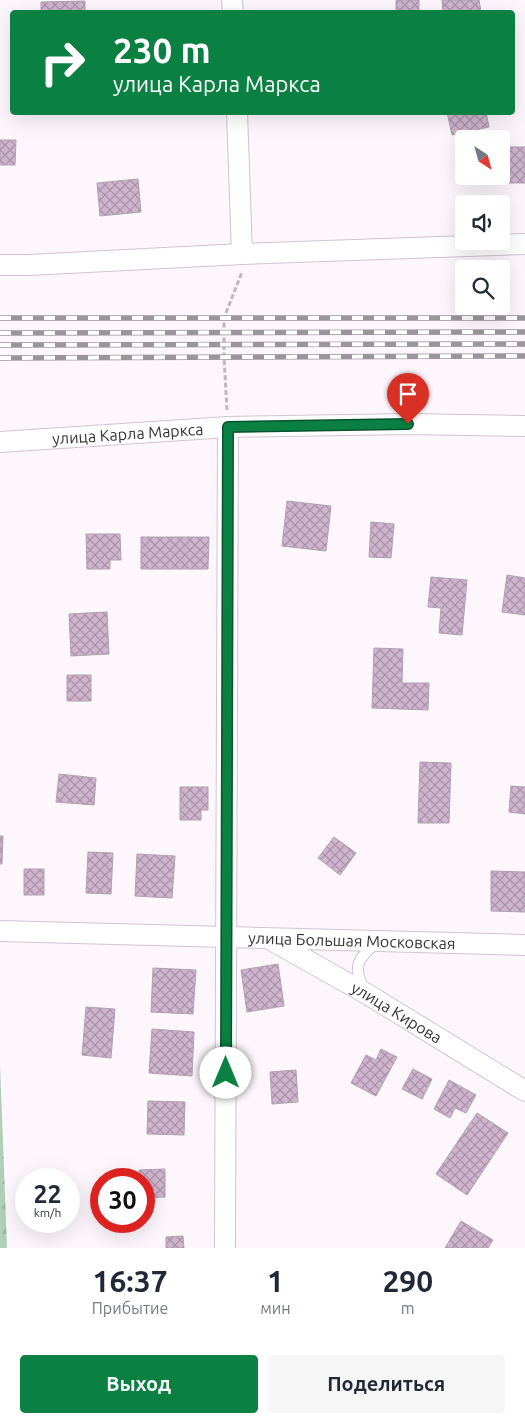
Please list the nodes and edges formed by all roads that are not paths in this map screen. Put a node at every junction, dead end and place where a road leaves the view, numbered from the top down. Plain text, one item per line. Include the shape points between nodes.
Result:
1 (236, 115) edge
2 (525, 244) edge
3 (242, 254) junction
4 (0, 265) edge
5 (525, 426) edge
6 (228, 427) junction
7 (0, 442) edge
8 (0, 931) edge
9 (227, 937) junction
10 (267, 938) junction
11 (378, 941) junction
12 (525, 945) edge
13 (366, 994) junction
14 (525, 1090) edge
15 (225, 1248) edge

1 - 3 street
2 - 3 street
3 - 4 street
5 - 6 street, улица Карла Маркса
6 - 7 street, улица Карла Маркса
6 - 9 street
8 - 9 street, улица Большая Московская
9 - 10 street, улица Большая Московская
9 - 15 street
10 - 11 street, улица Большая Московская
10 - 13 street, улица Кирова
11 - 12 street, улица Большая Московская
11 - 13 lane via 365,952 357,965 358,978
13 - 14 street, улица Кирова

